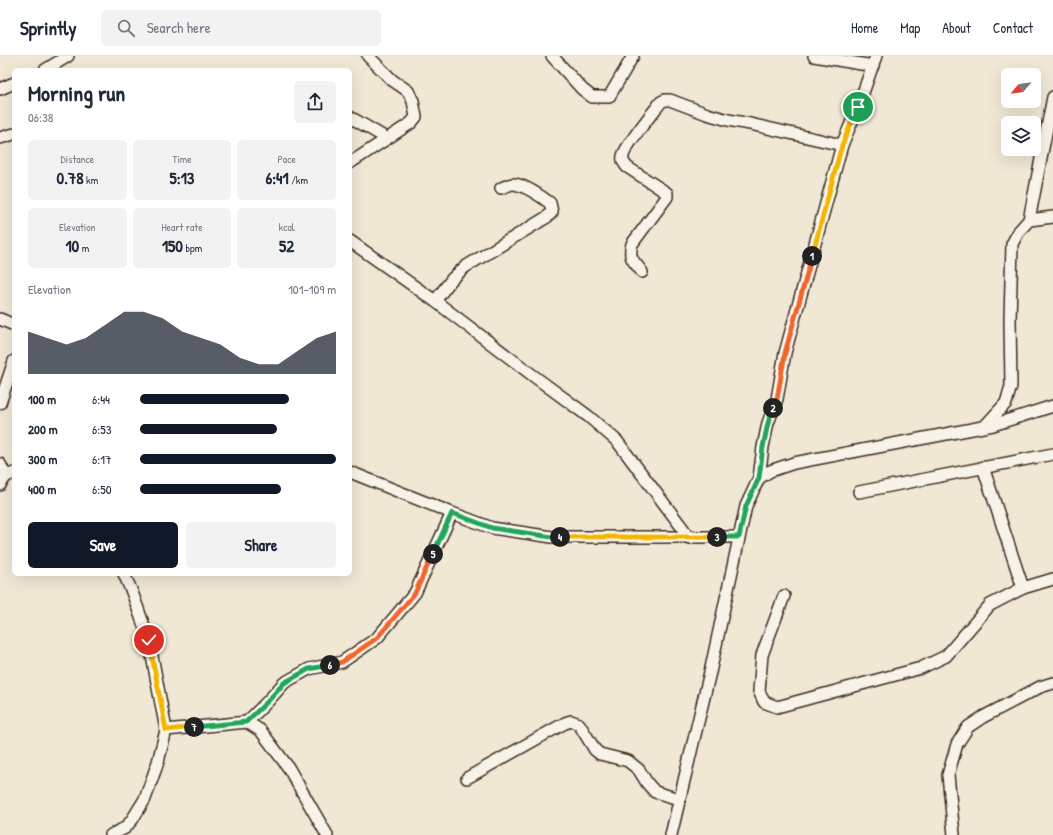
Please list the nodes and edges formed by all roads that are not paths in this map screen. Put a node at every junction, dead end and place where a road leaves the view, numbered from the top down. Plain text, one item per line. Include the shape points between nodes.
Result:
1 (68, 56) edge
2 (368, 56) edge
3 (552, 56) edge
4 (633, 56) edge
5 (814, 56) edge
6 (874, 61) edge
7 (48, 68) edge
8 (12, 84) edge
9 (0, 89) edge
10 (1053, 97) edge
11 (352, 118) edge
12 (12, 135) edge
13 (0, 138) edge
14 (386, 138) junction
15 (842, 145) junction
16 (352, 162) edge
17 (501, 188) dead end
18 (1053, 216) edge
19 (1029, 220) junction
20 (352, 242) edge
21 (642, 272) dead end
22 (435, 301) junction
23 (0, 319) edge
24 (12, 324) edge
25 (12, 367) edge
26 (0, 403) edge
27 (1053, 406) edge
28 (985, 426) junction
29 (1053, 454) edge
30 (0, 464) edge
31 (983, 466) junction
32 (352, 473) edge
33 (7, 478) edge
34 (759, 478) junction
35 (859, 492) dead end
36 (452, 513) junction
37 (739, 537) junction
38 (690, 538) junction
39 (125, 576) edge
40 (1053, 579) edge
41 (1023, 588) junction
42 (784, 596) dead end
43 (1053, 683) edge
44 (246, 722) junction
45 (166, 730) junction
46 (467, 778) dead end
47 (679, 799) junction
48 (111, 835) edge
49 (327, 835) edge
50 (672, 835) edge
51 (954, 835) edge

1 - 7 street
2 - 14 street via 392,80 408,91 413,101 416,117
3 - 4 street via 592,97 609,97
5 - 6 street
6 - 15 street
8 - 9 street
10 - 19 street
11 - 14 street
12 - 13 street
14 - 16 street
15 - 21 street via 728,120 670,100 661,102 623,155 623,162 627,167 663,190 667,197 632,244 631,258
15 - 34 street via 785,353 777,399 766,431
17 - 22 street via 512,184 519,185 550,203 552,212 465,267
18 - 19 street
19 - 28 street via 1018,231 1012,244 1011,386 1006,403
20 - 22 street
22 - 38 street via 588,416 617,441
23 - 24 street
25 - 26 street
27 - 28 street
28 - 34 street via 794,463 770,471
29 - 31 street
30 - 33 street
31 - 35 street
31 - 41 street
32 - 36 street
34 - 37 street via 746,506
36 - 38 street via 492,528 552,537
36 - 44 street via 415,593 377,638 342,662 309,669 284,683
37 - 38 street
37 - 47 street
39 - 45 street via 149,640
40 - 41 street
41 - 42 street via 990,605 946,656 921,668 777,707 764,702 759,691 762,655
43 - 51 street via 1040,687 968,727 957,744 948,775
44 - 45 street
44 - 49 street via 261,731 288,767
45 - 48 street via 145,800 125,828
46 - 47 street via 571,721 579,724 600,754 628,761 639,770 655,792
47 - 50 street

